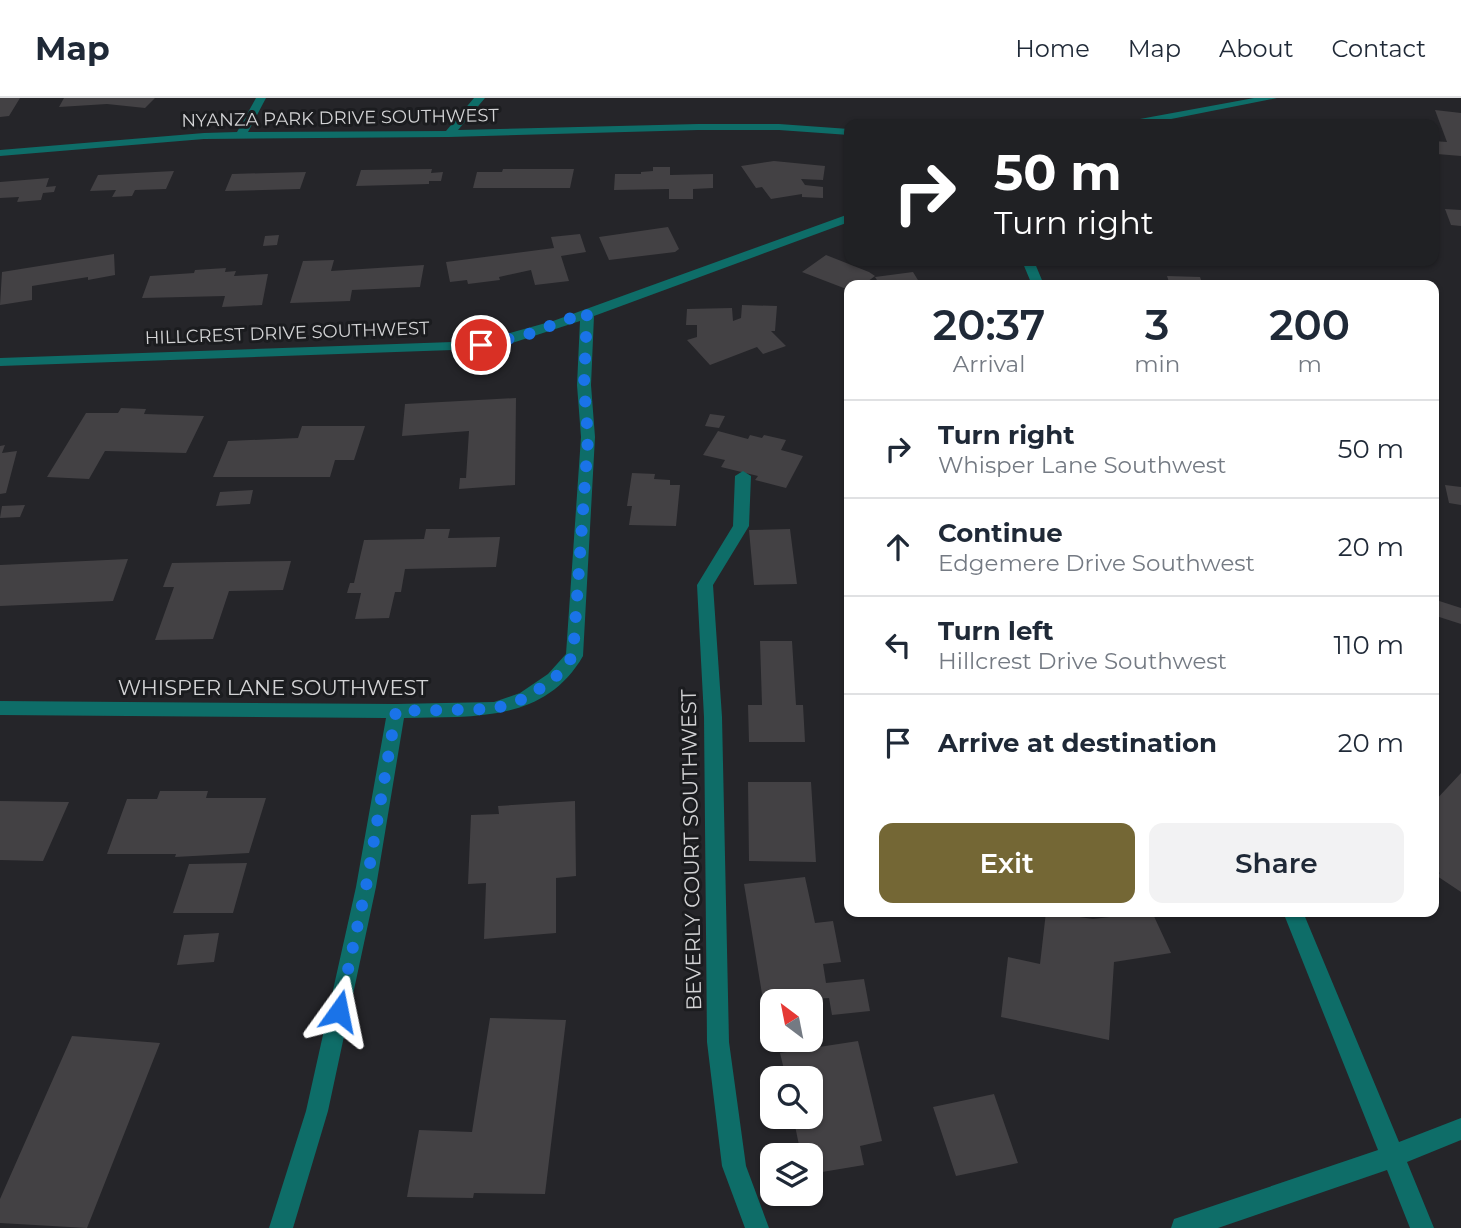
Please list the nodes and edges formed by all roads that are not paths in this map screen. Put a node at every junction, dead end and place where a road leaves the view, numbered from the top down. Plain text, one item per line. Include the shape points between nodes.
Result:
1 (261, 98) edge
2 (480, 98) edge
3 (1272, 98) edge
4 (1156, 119) edge
5 (844, 132) edge
6 (449, 134) junction
7 (241, 135) junction
8 (0, 153) edge
9 (844, 220) edge
10 (587, 312) junction
11 (0, 362) edge
12 (743, 476) dead end
13 (0, 708) edge
14 (396, 711) junction
15 (1295, 917) edge
16 (1461, 1129) edge
17 (1394, 1156) junction
18 (281, 1228) edge
19 (757, 1228) edge
20 (1183, 1228) edge
21 (1422, 1228) edge

1 - 7 street
2 - 6 street
3 - 4 street
5 - 6 street, NYANZA PARK DRIVE SOUTHWEST via 698,127
6 - 7 street, NYANZA PARK DRIVE SOUTHWEST
7 - 8 street, NYANZA PARK DRIVE SOUTHWEST
9 - 10 street, HILLCREST DRIVE SOUTHWEST
10 - 11 street, HILLCREST DRIVE SOUTHWEST via 526,335 481,345
10 - 14 street, WHISPER LANE SOUTHWEST via 584,385 588,438 573,656 566,668 526,698 494,709
12 - 19 street, BEVERLY COURT SOUTHWEST via 741,526 705,585 713,717 718,1042 734,1166
13 - 14 street, WHISPER LANE SOUTHWEST
14 - 18 street via 366,887 317,1111
15 - 17 street
16 - 17 street
17 - 20 street
17 - 21 street

